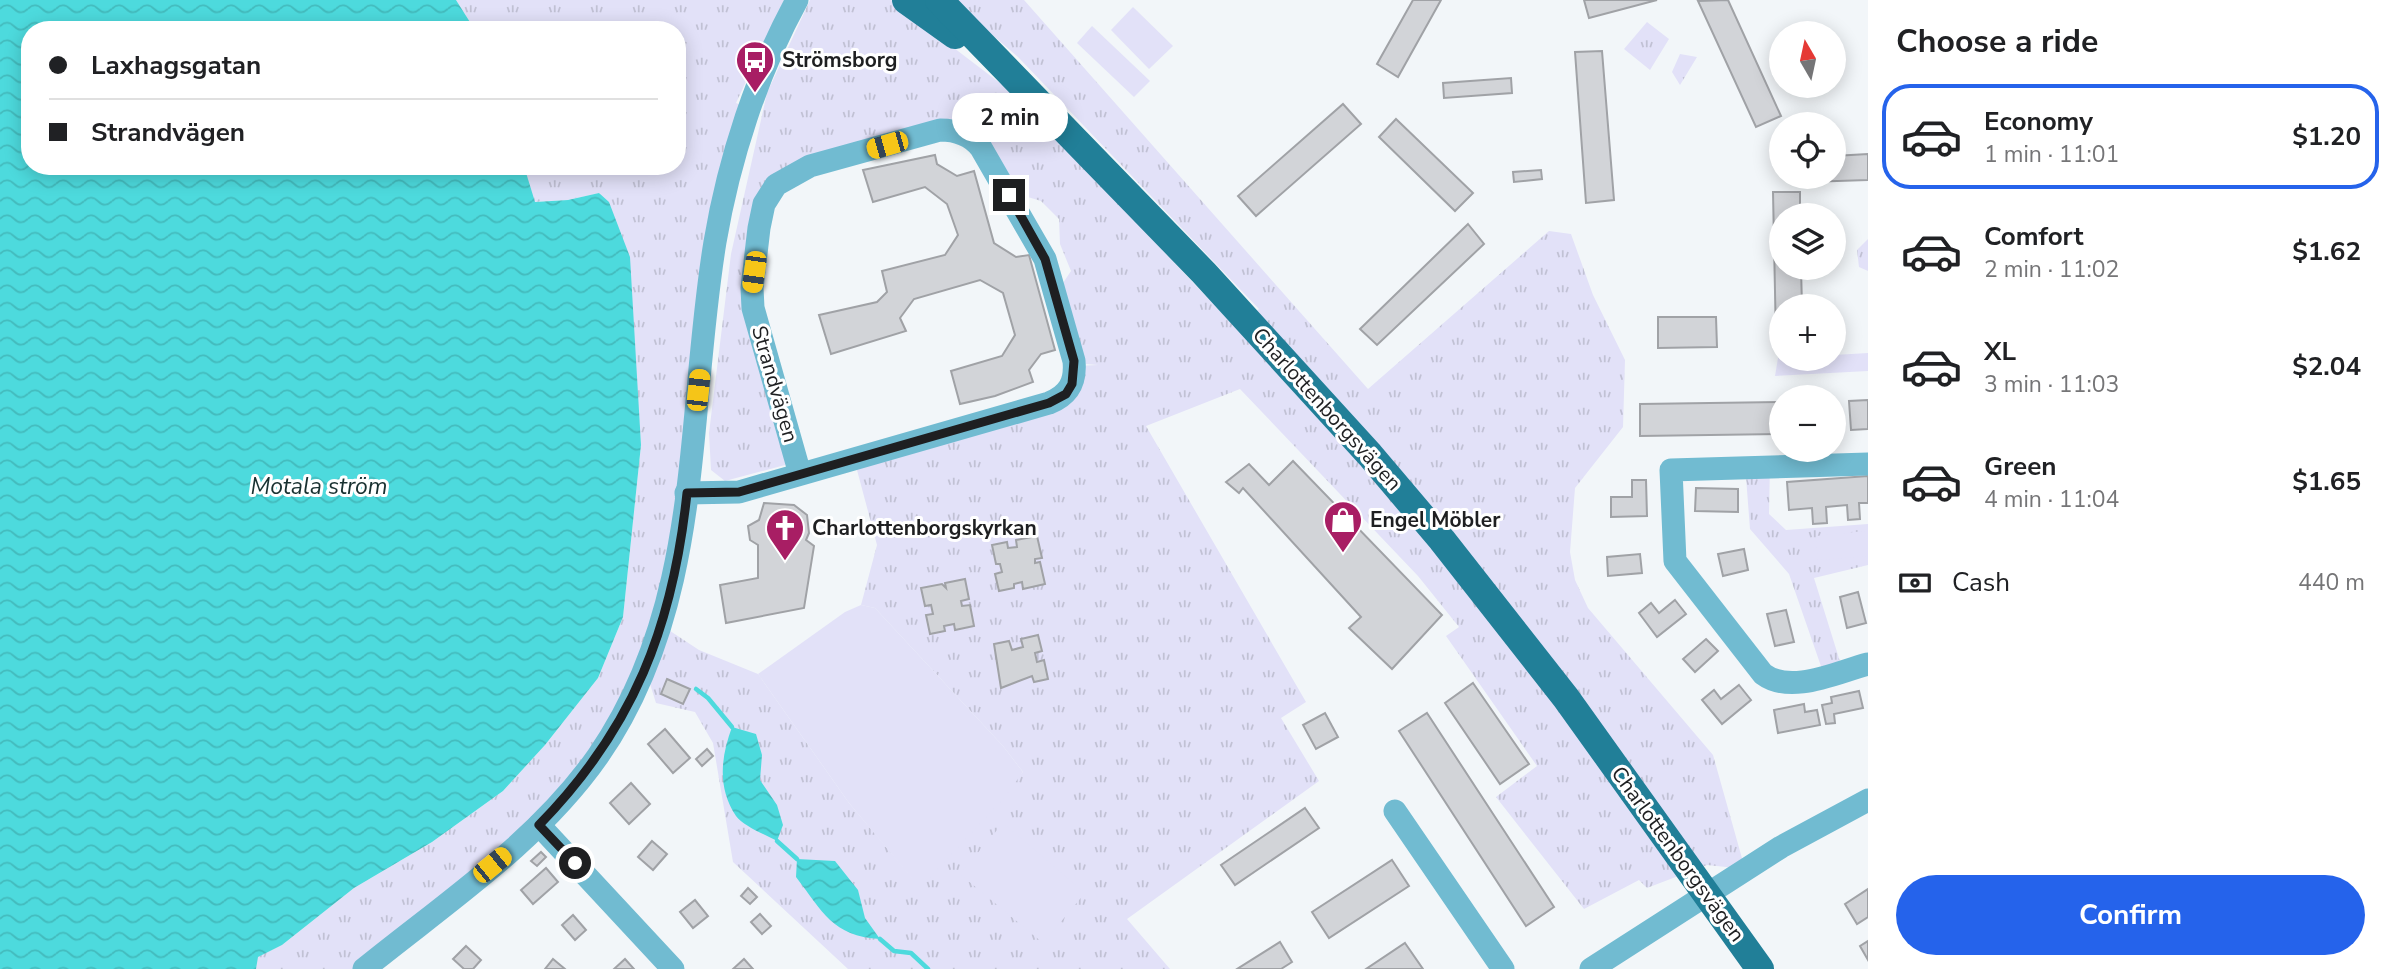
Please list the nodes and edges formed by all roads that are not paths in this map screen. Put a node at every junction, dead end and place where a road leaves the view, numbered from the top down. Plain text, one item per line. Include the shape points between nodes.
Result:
1 (797, 0) edge
2 (906, 0) edge
3 (939, 0) edge
4 (1014, 77) junction
5 (1868, 464) edge
6 (800, 474) junction
7 (687, 493) junction
8 (1868, 664) edge
9 (1868, 800) edge
10 (1395, 811) dead end
11 (539, 825) junction
12 (1708, 894) junction
13 (364, 969) edge
14 (673, 969) edge
15 (1503, 969) edge
16 (1591, 969) edge
17 (1760, 969) edge

1 - 7 street via 758,87 718,229
2 - 4 main road, Charlottenborgsvägen
3 - 4 main road, Charlottenborgsvägen
4 - 12 main road, Charlottenborgsvägen via 1276,351 1442,540 1566,698
5 - 8 street via 1671,470 1675,561 1763,674 1792,684
6 - 6 street, Strandvägen via 1049,403 1066,394 1072,384 1074,361 1045,259 981,148 970,137 940,130 810,166 784,178 764,204 752,297
6 - 7 street, Strandvägen via 739,492
7 - 11 street via 675,579 647,668 599,755
9 - 12 street via 1811,829
10 - 15 street
11 - 13 street
11 - 14 street
12 - 16 street
12 - 17 main road, Charlottenborgsvägen

